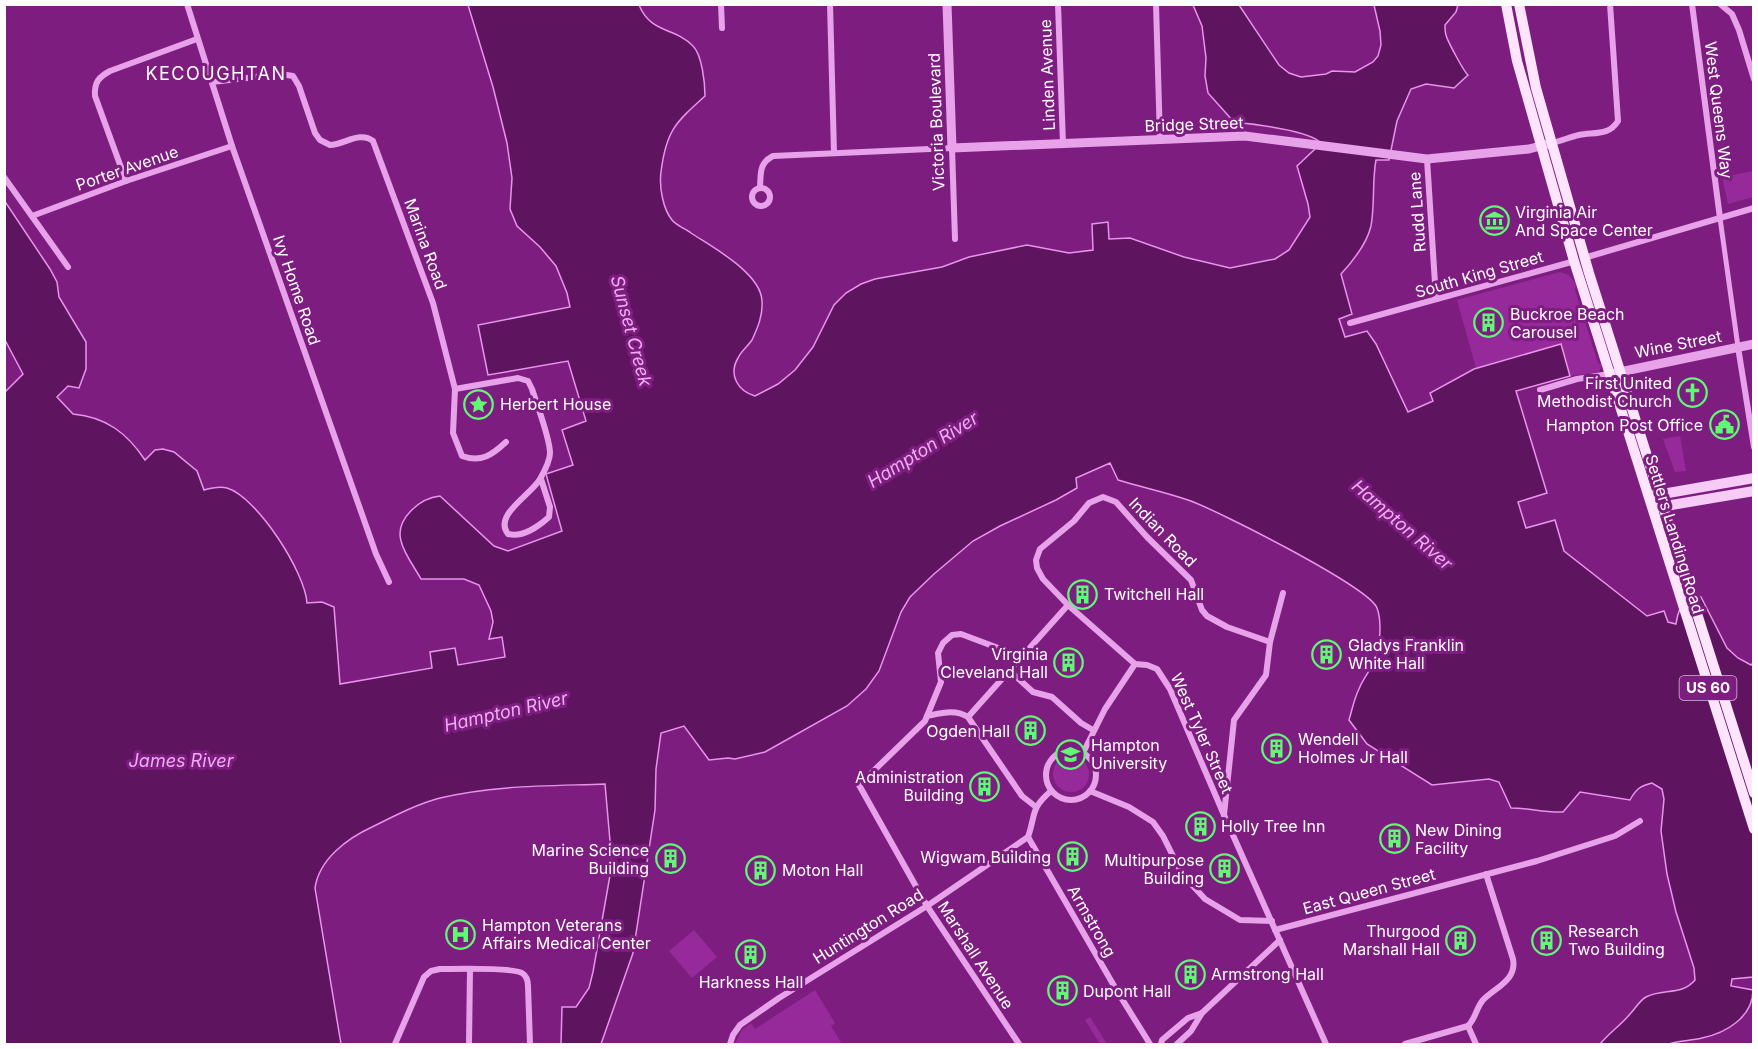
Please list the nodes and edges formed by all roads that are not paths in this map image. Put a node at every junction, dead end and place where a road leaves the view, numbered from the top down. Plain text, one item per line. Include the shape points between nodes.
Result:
1 (187, 4) edge
2 (721, 4) edge
3 (830, 4) edge
4 (947, 4) edge
5 (1058, 4) edge
6 (1156, 4) edge
7 (1506, 4) edge
8 (1519, 4) edge
9 (1610, 4) edge
10 (1692, 4) edge
11 (1720, 4) edge
12 (722, 28) dead end
13 (197, 39) junction
14 (1754, 79) edge
15 (212, 82) junction
16 (1160, 140) junction
17 (1552, 143) junction
18 (1063, 144) junction
19 (232, 146) junction
20 (952, 147) junction
21 (1540, 147) junction
22 (834, 153) junction
23 (1427, 159) junction
24 (4, 177) edge
25 (126, 181) junction
26 (760, 188) dead end
27 (1754, 208) edge
28 (32, 216) junction
29 (1720, 218) junction
30 (956, 239) dead end
31 (1579, 260) junction
32 (68, 267) dead end
33 (1436, 299) junction
34 (1350, 323) dead end
35 (1754, 344) edge
36 (1738, 347) junction
37 (1614, 373) junction
38 (454, 389) junction
39 (1540, 390) dead end
40 (506, 442) dead end
41 (1754, 447) edge
42 (541, 478) junction
43 (1754, 478) edge
44 (1754, 492) edge
45 (1655, 501) junction
46 (1669, 546) junction
47 (1036, 560) joint
48 (389, 582) dead end
49 (1283, 593) dead end
50 (1068, 605) junction
51 (1270, 642) junction
52 (1022, 657) junction
53 (1136, 664) junction
54 (1010, 671) junction
55 (927, 716) junction
56 (968, 717) junction
57 (1093, 730) junction
58 (1083, 753) junction
59 (1051, 791) junction
60 (1090, 792) junction
61 (1754, 793) edge
62 (1035, 807) junction
63 (1224, 815) junction
64 (1640, 821) dead end
65 (1754, 829) edge
66 (1028, 837) junction
67 (1486, 874) junction
68 (927, 906) junction
69 (1272, 921) junction
70 (1275, 930) junction
71 (1280, 940) junction
72 (470, 969) junction
73 (1202, 1013) junction
74 (1468, 1026) junction
75 (1017, 1043) edge
76 (395, 1044) edge
77 (469, 1044) edge
78 (530, 1044) edge
79 (730, 1044) edge
80 (1007, 1044) edge
81 (1150, 1044) edge
82 (1161, 1044) edge
83 (1177, 1044) edge
84 (1326, 1044) edge
85 (1405, 1044) edge
86 (1476, 1044) edge

1 - 13 street, Ivy Home Road
2 - 12 street
3 - 22 street
4 - 20 street, Victoria Boulevard
5 - 18 street, Linden Avenue
6 - 16 street
7 - 21 main road, Settlers Landing Road / US 60
8 - 17 main road, Settlers Landing Road / US 60 via 1530,64
9 - 17 street via 1618,122 1601,133
10 - 29 street, West Queens Way
11 - 14 street via 1732,14
13 - 15 street, Ivy Home Road
13 - 25 street via 110,71 99,77 94,87
15 - 19 street, Ivy Home Road
15 - 38 street, Marina Road via 290,74 297,81 320,140 330,146 362,137 373,141 433,303
16 - 18 street, Bridge Street
16 - 23 street, Bridge Street via 1245,136
17 - 21 street, Bridge Street
17 - 31 main road, Settlers Landing Road / US 60
18 - 20 street, Bridge Street
19 - 25 street, Porter Avenue
19 - 48 street, Ivy Home Road
20 - 22 street, Bridge Street
20 - 30 street, Victoria Boulevard
21 - 23 street, Bridge Street
21 - 31 main road, Settlers Landing Road / US 60
22 - 26 street, Bridge Street via 773,156 761,167
23 - 33 street, Rudd Lane
24 - 28 street
25 - 28 street, Porter Avenue
27 - 29 street, South King Street
28 - 32 street
29 - 31 street, South King Street
29 - 36 street
31 - 33 street, South King Street
31 - 37 main road, Settlers Landing Road / US 60
33 - 34 street, South King Street
35 - 36 street, Wine Street
36 - 37 street, Wine Street
36 - 41 street
37 - 39 street
37 - 45 main road, Settlers Landing Road / US 60
38 - 40 street via 453,433 462,456 489,457
38 - 42 street via 518,378 528,381 550,450
42 - 42 street via 505,518 508,534 523,533 549,517
43 - 45 main road
44 - 45 main road
45 - 46 main road, Settlers Landing Road / US 60
46 - 61 main road, Settlers Landing Road / US 60
46 - 65 main road, Settlers Landing Road / US 60
47 - 50 street, West Tyler Street via 1042,579
47 - 51 street, Indian Road via 1043,545 1092,501 1110,498 1191,580 1206,616
49 - 51 street
50 - 52 street
50 - 53 street, West Tyler Street
51 - 63 street via 1264,679 1234,720
52 - 54 street
52 - 55 street via 961,634 952,635 938,653 941,682
53 - 57 street
53 - 63 street, West Tyler Street via 1148,665 1161,673
54 - 56 street
54 - 57 street via 1029,689 1052,697
55 - 56 street via 953,712
55 - 68 street, Marshall Avenue via 859,785
56 - 62 street via 1022,796
57 - 58 street
58 - 59 street via 1066,750 1051,759 1046,775
58 - 60 street via 1095,766 1095,784
59 - 60 street via 1071,801
59 - 62 street
60 - 69 street via 1129,807 1153,822 1185,878 1205,899 1240,920
62 - 66 street
63 - 69 street, West Tyler Street
64 - 67 street, East Queen Street via 1603,840
66 - 68 street, Huntington Road
66 - 81 street, Armstrong
67 - 70 street, East Queen Street
67 - 74 street via 1514,971 1481,1003
68 - 75 street, Marshall Avenue
68 - 79 street, Huntington Road via 740,1025
69 - 70 street, West Tyler Street
70 - 71 street, West Tyler Street
71 - 73 street
71 - 84 street, West Tyler Street
72 - 76 street via 428,973
72 - 77 street
72 - 78 street via 522,973 528,982
73 - 82 street via 1188,1018
73 - 83 street
74 - 85 street
74 - 86 street
75 - 80 street

